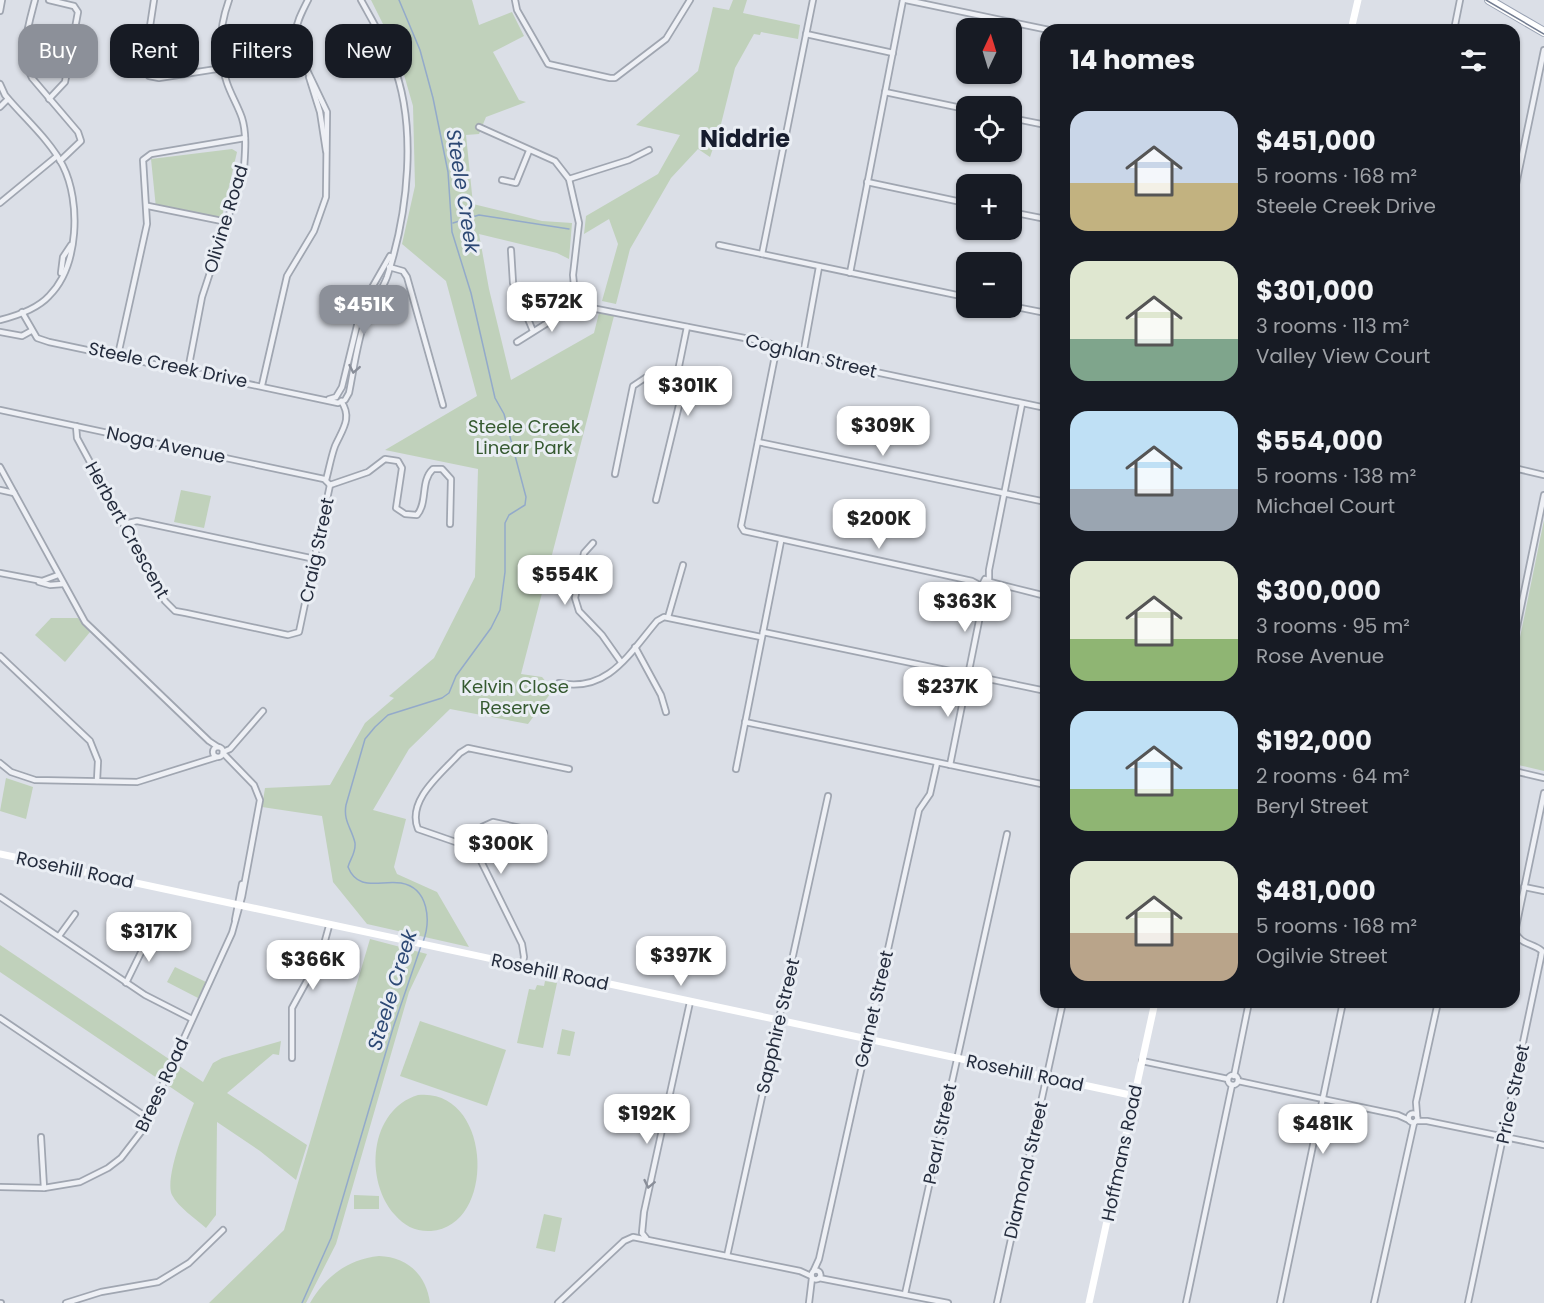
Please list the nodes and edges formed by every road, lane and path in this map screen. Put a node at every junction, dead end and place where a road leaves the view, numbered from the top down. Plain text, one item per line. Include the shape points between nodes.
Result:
1 (2, 0) edge
2 (35, 0) edge
3 (49, 0) edge
4 (154, 0) edge
5 (229, 0) edge
6 (308, 0) edge
7 (361, 0) edge
8 (515, 0) edge
9 (690, 0) edge
10 (813, 0) edge
11 (905, 0) edge
12 (1358, 0) edge
13 (1460, 0) edge
14 (1489, 0) edge
15 (0, 11) edge
16 (224, 24) edge
17 (1353, 24) edge
18 (1455, 24) edge
19 (1040, 28) edge
20 (1544, 32) edge
21 (806, 34) junction
22 (1544, 50) edge
23 (892, 52) junction
24 (211, 70) edge
25 (226, 78) edge
26 (0, 84) edge
27 (885, 92) junction
28 (8, 99) junction
29 (49, 99) junction
30 (0, 106) edge
31 (956, 107) edge
32 (1022, 120) edge
33 (1040, 124) edge
34 (479, 127) dead end
35 (245, 138) junction
36 (649, 150) dead end
37 (529, 151) junction
38 (58, 158) junction
39 (1520, 165) edge
40 (569, 179) junction
41 (502, 180) dead end
42 (867, 182) junction
43 (956, 201) edge
44 (0, 203) edge
45 (148, 206) junction
46 (1022, 214) edge
47 (1040, 218) edge
48 (227, 222) junction
49 (719, 245) dead end
50 (511, 250) dead end
51 (392, 254) junction
52 (762, 254) junction
53 (389, 267) junction
54 (821, 267) junction
55 (848, 273) junction
56 (956, 295) edge
57 (576, 305) junction
58 (1022, 308) edge
59 (22, 312) junction
60 (1040, 312) edge
61 (0, 320) edge
62 (687, 327) junction
63 (31, 331) junction
64 (533, 331) junction
65 (0, 332) edge
66 (517, 342) dead end
67 (777, 346) junction
68 (118, 355) junction
69 (803, 355) junction
70 (188, 370) junction
71 (678, 371) junction
72 (262, 385) junction
73 (336, 397) junction
74 (328, 400) junction
75 (342, 402) junction
76 (1022, 404) junction
77 (443, 405) dead end
78 (1040, 407) edge
79 (0, 410) edge
80 (76, 426) junction
81 (758, 442) junction
82 (0, 467) edge
83 (616, 467) junction
84 (624, 468) dead end
85 (1520, 469) edge
86 (615, 474) dead end
87 (1544, 475) edge
88 (328, 482) junction
89 (0, 490) edge
90 (14, 493) junction
91 (658, 493) junction
92 (1004, 493) junction
93 (666, 495) dead end
94 (1544, 495) edge
95 (656, 500) dead end
96 (1040, 501) edge
97 (124, 524) junction
98 (450, 524) dead end
99 (781, 541) junction
100 (593, 543) dead end
101 (315, 559) junction
102 (683, 565) dead end
103 (0, 573) edge
104 (58, 575) junction
105 (31, 580) junction
106 (63, 584) junction
107 (986, 584) junction
108 (1040, 595) edge
109 (1520, 612) edge
110 (668, 617) junction
111 (300, 630) joint
112 (762, 634) junction
113 (635, 647) junction
114 (0, 656) edge
115 (621, 662) junction
116 (968, 675) junction
117 (559, 683) dead end
118 (1040, 690) edge
119 (263, 711) dead end
120 (666, 712) dead end
121 (745, 722) junction
122 (219, 752) junction
123 (0, 763) edge
124 (937, 763) junction
125 (950, 765) junction
126 (569, 769) dead end
127 (736, 769) dead end
128 (1520, 772) edge
129 (1544, 778) edge
130 (97, 781) junction
131 (1040, 784) edge
132 (1544, 793) edge
133 (828, 796) dead end
134 (544, 833) dead end
135 (1007, 834) dead end
136 (470, 847) junction
137 (0, 855) edge
138 (1524, 887) junction
139 (1544, 891) edge
140 (0, 897) edge
141 (238, 905) junction
142 (1520, 907) edge
143 (75, 914) dead end
144 (329, 926) junction
145 (151, 932) dead end
146 (59, 936) junction
147 (1520, 937) edge
148 (522, 966) junction
149 (126, 983) junction
150 (690, 1002) junction
151 (1062, 1008) edge
152 (1154, 1008) edge
153 (1248, 1008) edge
154 (1342, 1008) edge
155 (1437, 1008) edge
156 (0, 1018) edge
157 (192, 1019) junction
158 (779, 1020) junction
159 (867, 1039) junction
160 (292, 1058) dead end
161 (957, 1058) junction
162 (1142, 1061) junction
163 (1234, 1076) junction
164 (1047, 1077) junction
165 (1228, 1079) junction
166 (1238, 1081) junction
167 (1232, 1085) junction
168 (1135, 1096) junction
169 (1323, 1099) junction
170 (148, 1118) junction
171 (1413, 1118) junction
172 (41, 1137) dead end
173 (1504, 1137) junction
174 (1544, 1145) edge
175 (0, 1187) edge
176 (44, 1188) junction
177 (223, 1230) dead end
178 (646, 1239) junction
179 (727, 1256) junction
180 (816, 1275) junction
181 (905, 1294) junction
182 (66, 1303) edge
183 (558, 1303) edge
184 (809, 1303) edge
185 (948, 1303) edge
186 (997, 1303) edge
187 (1089, 1303) edge
188 (1186, 1303) edge
189 (1280, 1303) edge
190 (1374, 1303) edge
191 (1468, 1303) edge

1 - 15 street
2 - 29 street via 25,58 32,78
3 - 29 street via 74,6 78,12 65,82
4 - 24 street via 147,45 149,76
5 - 16 street, Olivine Road
6 - 72 street via 294,30 294,41 320,112 327,161 323,210 315,231 287,276
7 - 51 street via 392,61 406,114 405,205
8 - 9 street via 549,64 615,78 666,39
10 - 21 street
11 - 19 street
11 - 23 street
12 - 17 street
13 - 18 street
14 - 20 main road
21 - 23 street
21 - 52 street
22 - 39 street
23 - 27 street
25 - 35 street, Olivine Road via 243,119
26 - 28 street
27 - 31 street
27 - 42 street
28 - 30 street
28 - 38 street
29 - 38 street via 78,132 81,141
32 - 33 street
34 - 37 street
35 - 45 street via 146,156 142,164
35 - 48 street, Olivine Road via 244,170
36 - 40 street
37 - 40 street via 555,161
37 - 41 street via 516,183
38 - 44 street
38 - 59 street via 70,181 74,202 70,263 50,296
40 - 57 street via 579,223 573,275
42 - 43 street
42 - 55 street
45 - 48 street
45 - 68 street via 146,233
46 - 47 street
48 - 70 street, Olivine Road via 202,297
49 - 52 street
50 - 64 street via 513,283
51 - 53 street
51 - 73 street via 362,304 342,387
52 - 54 street
53 -> 75 street via 366,318 349,393
53 - 77 street via 403,271 407,277
54 - 55 street
54 - 69 street
55 - 56 street
57 - 62 street, Coghlan Street
57 - 64 street
58 - 60 street
59 - 61 street
59 - 63 street
62 - 67 street, Coghlan Street
62 - 71 street
63 - 65 street via 22,336
63 - 68 street, Steele Creek Drive via 49,342
64 - 66 street
67 - 69 street, Coghlan Street
67 - 81 street
68 - 70 street, Steele Creek Drive
69 - 76 street, Coghlan Street
70 - 72 street, Steele Creek Drive
71 - 83 street via 645,378 633,386
71 - 91 street via 681,397
72 - 74 street, Steele Creek Drive
73 - 74 street
73 - 75 street
74 - 75 street, Steele Creek Drive
75 - 88 street via 345,427 336,444
76 - 78 street, Coghlan Street
76 - 92 street
79 - 80 street, Noga Avenue
80 - 88 street, Noga Avenue
80 - 97 street, Herbert Crescent via 77,438
81 - 92 street
81 - 99 street via 741,526 744,531
82 - 90 street, Brees Road
83 - 84 street
83 - 86 street
85 - 87 street
88 - 98 street, Craig Street via 368,472 385,459 394,459 402,468 396,508 417,515 429,473 442,469 451,478
88 - 101 street, Craig Street
89 - 90 street
90 - 104 street, Brees Road
91 - 93 street
91 - 95 street
92 - 96 street
92 - 107 street
94 - 109 street
97 - 101 street via 137,521
97 - 111 street, Herbert Crescent via 170,608 288,635
99 - 107 street
99 - 112 street
100 - 115 street via 584,553 575,586 576,605
101 - 111 street, Craig Street
102 - 110 street
103 - 105 street
104 - 105 street via 48,580
104 - 106 street, Brees Road
105 - 106 street
106 - 122 street, Brees Road via 97,636
107 - 108 street
107 - 116 street
110 - 112 street
110 - 113 street via 657,621
112 - 116 street
112 - 121 street
113 - 115 street
113 - 120 street
114 - 130 street via 90,741 98,761
115 - 117 street via 602,679 588,685
116 - 118 street
116 - 125 street
119 - 122 street
121 - 124 street
121 - 127 street
122 - 130 street via 140,781
122 - 141 street, Brees Road via 254,785 260,800
123 - 130 street via 30,779
124 - 125 street
124 - 159 street, Garnet Street via 930,794 919,810
125 - 131 street
126 - 136 street via 468,748 460,753 422,796 416,814 418,829
128 - 129 street
132 - 138 street, Price Street
133 - 158 street, Sapphire Street
134 - 136 street via 493,822 482,827
135 - 161 street, Pearl Street
136 - 148 street via 478,855 522,944
137 - 141 street, Rosehill Road
138 - 139 street
138 - 142 street, Price Street
140 - 146 street
141 - 144 street, Rosehill Road
141 - 157 street, Brees Road via 234,924
143 - 146 street
144 - 148 street, Rosehill Road
144 - 160 street via 321,955 292,1008
145 - 149 street
146 - 149 street
147 - 173 street, Price Street via 1542,951
148 - 150 street, Rosehill Road
149 - 157 street
150 - 158 street, Rosehill Road
150 -> 178 street via 644,1212 641,1230
151 - 164 street, Diamond Street
152 - 162 street, Hoffmans Road
153 - 163 street
154 - 169 street
155 - 171 street
156 - 170 street
157 - 170 street, Brees Road
158 - 159 street, Rosehill Road
158 - 179 street, Sapphire Street
159 - 161 street, Rosehill Road
159 - 180 street, Garnet Street
161 - 164 street, Rosehill Road
161 - 181 street, Pearl Street
162 - 165 street
162 - 168 street, Hoffmans Road
163 - 165 street
163 - 166 street
164 - 168 street, Rosehill Road
164 - 186 street, Diamond Street
165 - 167 street
166 - 167 street
166 - 169 street
167 - 188 street
168 - 187 street, Hoffmans Road
169 - 171 street
169 - 189 street
170 - 176 street, Brees Road via 132,1145 108,1168 80,1182
171 - 173 street
171 - 190 street
172 - 176 street
173 - 174 street
173 - 191 street, Price Street
175 - 176 street, Brees Road
177 - 182 street via 189,1263 158,1282
178 - 179 street
178 - 183 street via 627,1238
179 - 180 street
180 - 181 street
180 - 184 street, Garnet Street
181 - 185 street

